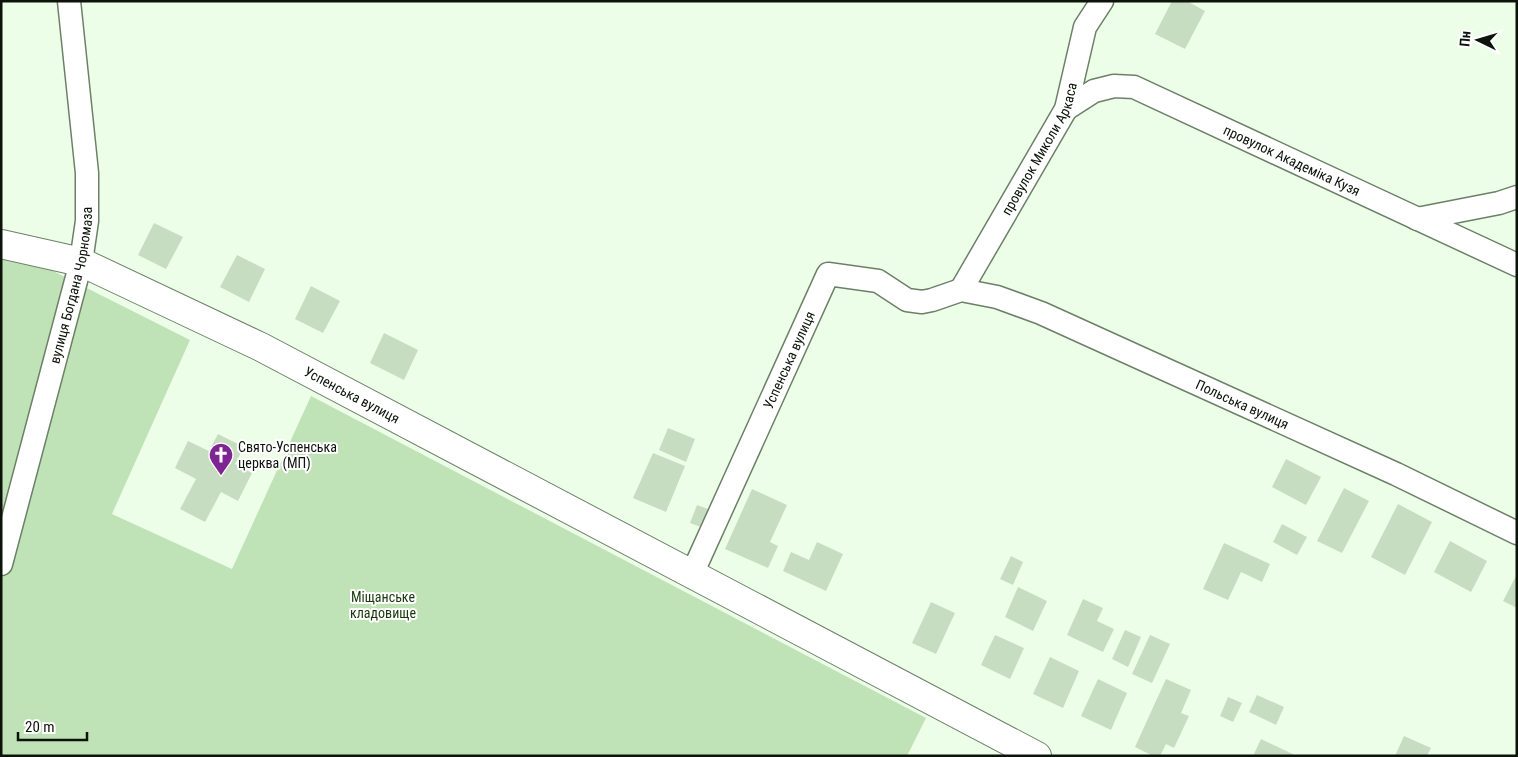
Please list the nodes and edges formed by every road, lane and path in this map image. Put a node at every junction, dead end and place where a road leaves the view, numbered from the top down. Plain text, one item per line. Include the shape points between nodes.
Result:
1 (69, 1) edge
2 (1102, 1) edge
3 (1066, 109) junction
4 (1517, 197) edge
5 (1417, 219) junction
6 (1, 244) edge
7 (81, 262) junction
8 (1517, 265) edge
9 (961, 290) junction
10 (1517, 533) edge
11 (1, 564) edge
12 (692, 574) junction
13 (1037, 756) edge

1 - 7 street, вулиця Богдана Чорномаза via 87,173 87,221
2 - 3 street, провулок Миколи Аркаса via 1086,27
3 - 5 street, провулок Академіка Кузя via 1094,91 1114,86 1134,87
3 - 9 street, провулок Миколи Аркаса
4 - 5 street
5 - 8 street, провулок Академіка Кузя
6 - 7 street, Успенська вулиця
7 - 11 street, вулиця Богдана Чорномаза
7 - 12 street, Успенська вулиця via 261,347
9 - 10 street, Польська вулиця via 997,297 1041,314 1396,474
9 - 12 street, Успенська вулиця via 922,302 907,300 878,281 828,274
12 - 13 street, Успенська вулиця

